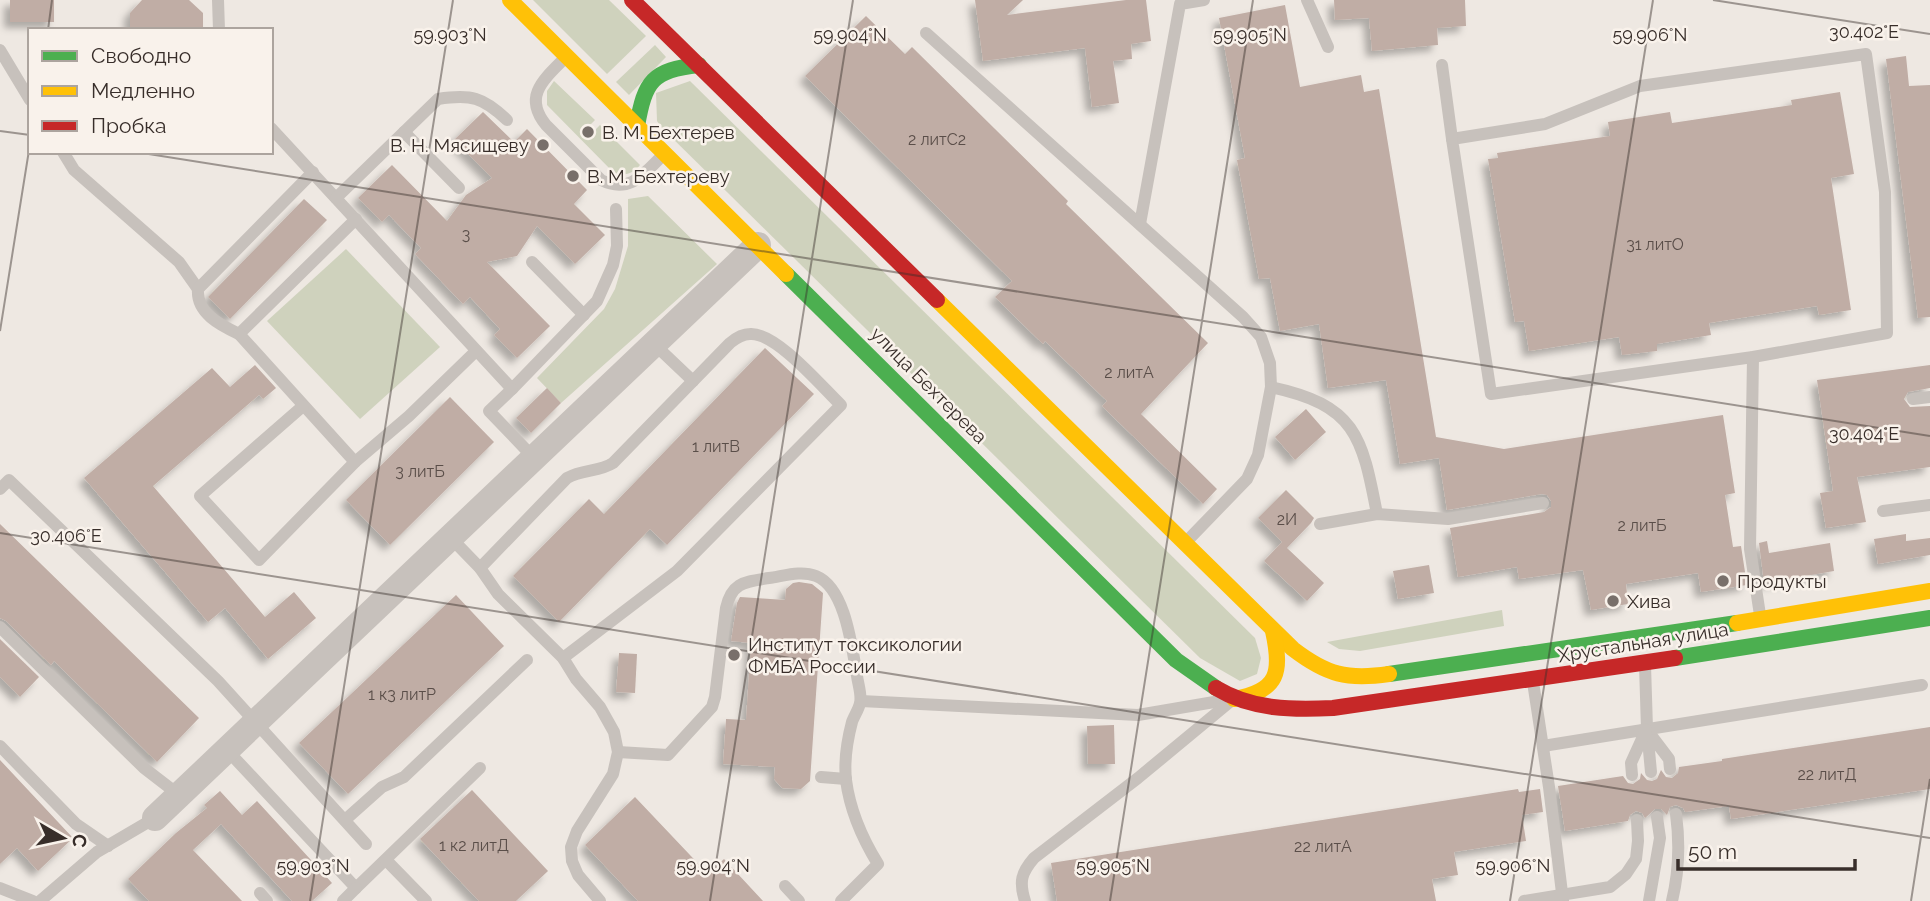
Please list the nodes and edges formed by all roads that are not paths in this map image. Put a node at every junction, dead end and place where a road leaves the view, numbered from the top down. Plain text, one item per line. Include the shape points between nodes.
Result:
1 (218, 0) edge
2 (510, 0) edge
3 (632, 0) edge
4 (1204, 0) edge
5 (1307, 0) edge
6 (1178, 2) edge
7 (219, 28) edge
8 (926, 33) dead end
9 (1328, 47) dead end
10 (0, 50) edge
11 (566, 56) junction
12 (699, 65) junction
13 (1442, 65) dead end
14 (28, 97) edge
15 (507, 120) dead end
16 (637, 126) junction
17 (273, 130) edge
18 (404, 132) junction
19 (1452, 139) junction
20 (64, 154) edge
21 (665, 154) junction
22 (313, 172) junction
23 (459, 188) dead end
24 (337, 198) junction
25 (616, 209) dead end
26 (356, 219) junction
27 (1140, 224) junction
28 (758, 245) junction
29 (532, 262) dead end
30 (198, 289) junction
31 (584, 315) junction
32 (239, 334) junction
33 (654, 344) junction
34 (476, 351) junction
35 (1753, 357) junction
36 (693, 381) junction
37 (1271, 387) junction
38 (512, 389) junction
39 (1930, 397) edge
40 (1913, 399) dead end
41 (303, 406) junction
42 (534, 458) junction
43 (355, 462) junction
44 (0, 489) edge
45 (1543, 503) dead end
46 (1930, 505) edge
47 (1883, 512) dead end
48 (1377, 514) junction
49 (1320, 524) dead end
50 (450, 537) junction
51 (1184, 544) junction
52 (480, 568) junction
53 (1930, 591) edge
54 (1930, 618) edge
55 (1760, 619) junction
56 (0, 627) edge
57 (1273, 631) junction
58 (1640, 637) junction
59 (1765, 645) junction
60 (1529, 654) junction
61 (563, 658) junction
62 (527, 660) dead end
63 (1645, 663) junction
64 (1533, 680) junction
65 (1922, 685) dead end
66 (1234, 699) junction
67 (861, 701) junction
68 (1362, 705) joint
69 (256, 722) junction
70 (1647, 729) junction
71 (0, 746) edge
72 (1543, 746) junction
73 (227, 750) junction
74 (618, 752) junction
75 (480, 768) dead end
76 (1670, 769) dead end
77 (1651, 772) dead end
78 (1632, 775) dead end
79 (821, 777) dead end
80 (846, 779) junction
81 (179, 795) junction
82 (1676, 814) dead end
83 (1657, 817) dead end
84 (155, 818) joint
85 (345, 820) junction
86 (1637, 820) dead end
87 (366, 844) dead end
88 (108, 846) junction
89 (386, 860) junction
90 (1653, 883) junction
91 (785, 886) dead end
92 (0, 888) edge
93 (356, 888) junction
94 (1562, 898) edge
95 (33, 901) edge
96 (40, 901) edge
97 (343, 901) edge
98 (426, 901) edge
99 (600, 901) edge
100 (799, 901) edge
101 (841, 901) edge
102 (1025, 901) edge
103 (1524, 901) edge
104 (1640, 901) edge
105 (1649, 901) edge
106 (1672, 901) edge

1 - 7 lane
2 - 11 street, улица Бехтерева
3 - 12 street
4 - 6 lane
5 - 9 lane
6 - 27 lane
8 - 27 lane
10 - 14 lane
11 - 16 street, улица Бехтерева
11 - 21 lane via 541,83 535,105 539,116 601,180 623,186 633,182
12 - 16 street via 674,67 651,79 643,93
12 - 51 street
13 - 19 lane
15 - 18 lane via 491,105 460,96 438,99
16 - 21 street, улица Бехтерева
17 - 22 lane
18 - 23 lane
18 - 24 lane
19 - 35 lane via 1491,394
19 - 35 lane via 1545,124 1640,86 1866,54 1885,192 1887,333
20 - 30 lane via 74,170 179,262
21 - 28 street, улица Бехтерева
22 - 24 lane
22 - 30 lane
24 - 26 lane
25 - 31 lane via 613,265 597,301
26 - 32 lane
26 - 34 lane
27 - 37 lane via 1261,337 1270,363
28 - 33 street
28 - 66 street, улица Бехтерева via 1176,660
29 - 31 lane
30 - 32 lane via 201,309
31 - 38 lane
32 - 41 lane
33 - 36 lane
33 - 42 street
34 - 38 lane
34 - 43 lane
35 - 55 lane via 1750,549
36 - 52 lane via 613,463 567,478
36 - 61 lane via 739,336 761,335 841,405 677,571
37 - 48 lane via 1302,393 1329,407 1351,427 1366,457
37 - 51 lane via 1258,455 1247,479
38 - 42 lane via 489,411
39 - 40 lane
41 - 43 lane
41 - 43 lane via 201,496 259,560
42 - 50 street
44 - 69 lane via 9,480
45 - 48 lane via 1448,519
46 - 47 lane
48 - 49 lane
50 - 52 lane
50 - 69 street
51 - 57 street
52 - 61 lane via 498,594
53 - 55 street, Хрустальная улица
54 - 59 street, Хрустальная улица
55 - 58 street, Хрустальная улица
55 - 59 lane
56 - 81 lane via 144,768
57 - 60 street, Хрустальная улица via 1307,660 1342,677 1363,678
57 - 66 street via 1279,666 1275,680 1264,691
58 - 60 street, Хрустальная улица
58 - 63 lane
59 - 63 street, Хрустальная улица
60 - 64 lane
61 - 74 lane via 600,707 614,732
62 - 85 lane via 404,777 383,787
63 - 64 street, Хрустальная улица
63 - 70 lane
64 - 68 street, Хрустальная улица
64 - 72 lane
65 - 70 lane
66 - 67 lane via 1138,715
66 - 68 street, улица Бехтерева via 1295,710
66 - 102 lane via 1034,858 1020,879
67 - 74 lane via 849,633 840,605 824,580 801,572 747,582 729,594 712,707 668,755
67 - 80 lane via 846,748
69 - 73 street
69 - 85 lane
70 - 72 lane
70 - 76 lane via 1669,759
70 - 77 lane
70 - 78 lane via 1631,763
71 - 88 lane via 76,824
72 - 94 lane
73 - 81 street
73 - 93 lane
74 - 99 lane via 613,774 572,846 578,875
75 - 89 lane
79 - 80 lane
80 - 101 lane via 862,838 878,864
81 - 84 street
82 - 106 lane via 1678,877
83 - 90 lane via 1660,838
84 - 88 lane
85 - 87 lane
86 - 94 lane via 1636,859 1626,874 1610,887
88 - 96 lane
89 - 93 lane
89 - 98 lane
90 - 104 lane
90 - 105 lane
91 - 100 lane
92 - 95 lane
93 - 97 lane
94 - 103 lane

